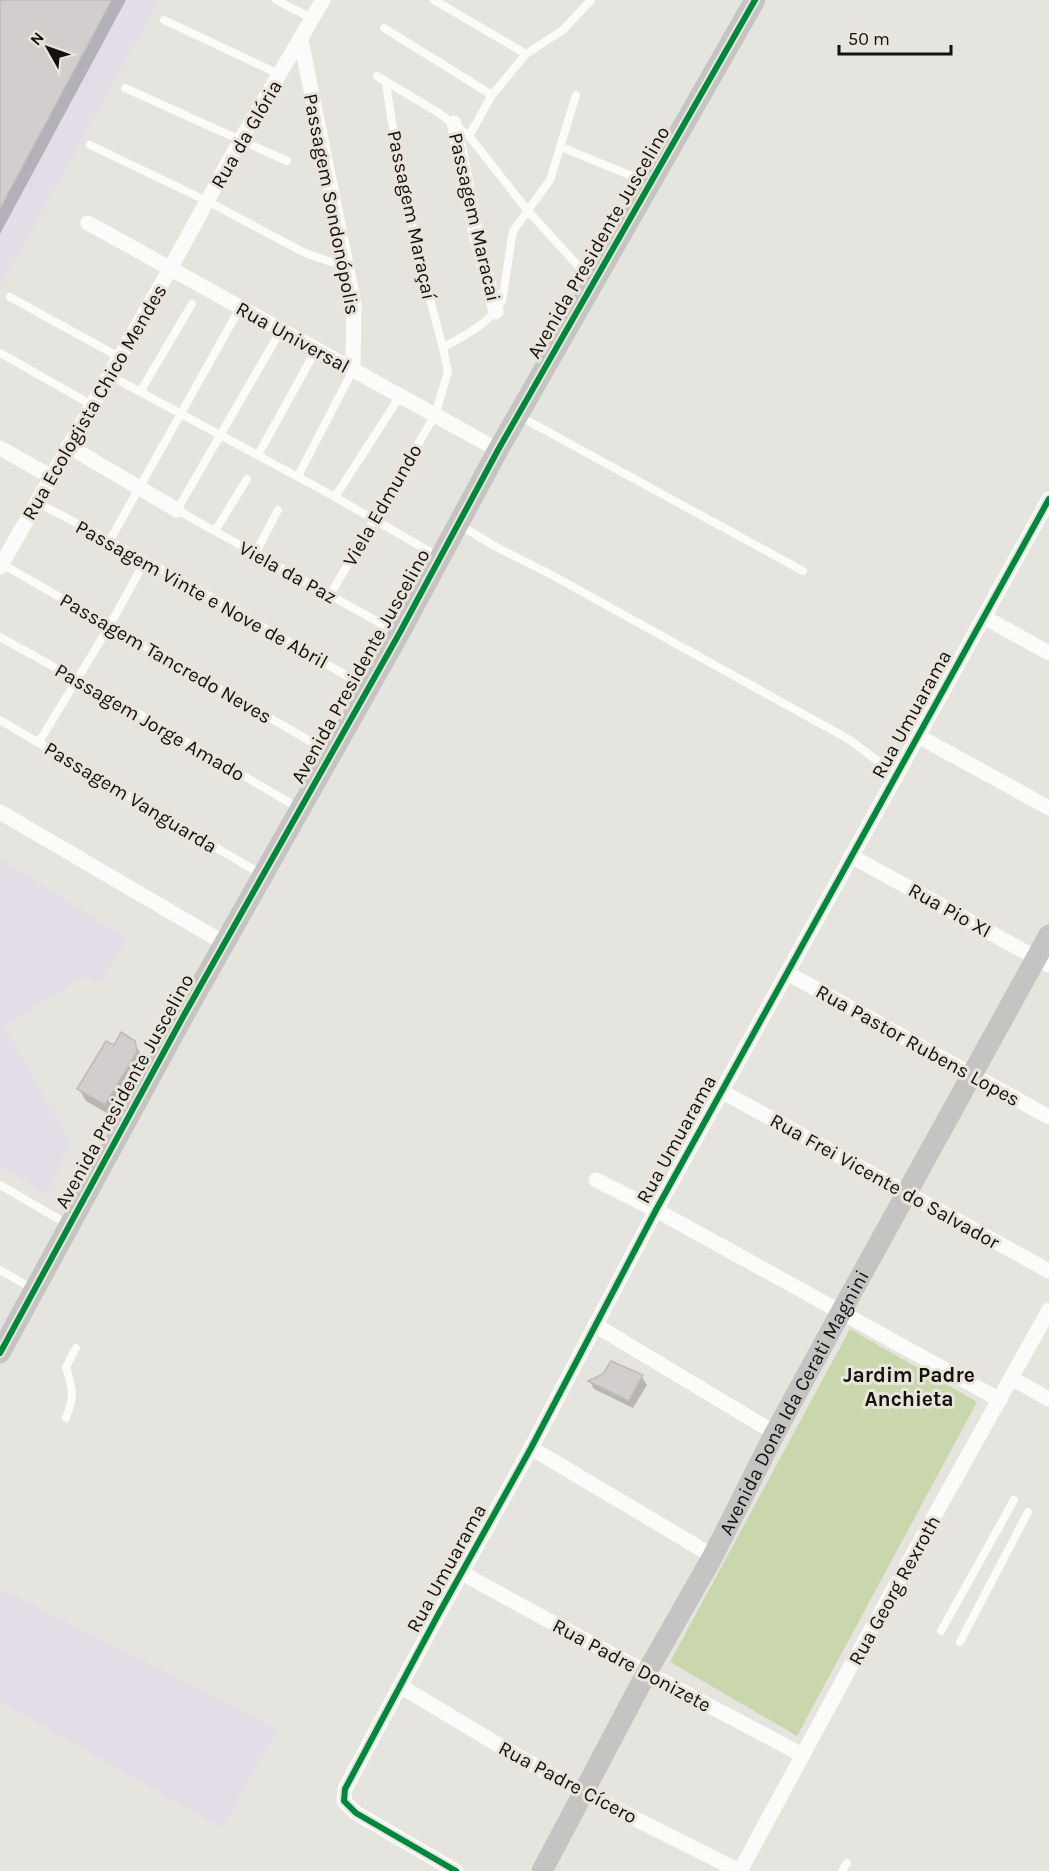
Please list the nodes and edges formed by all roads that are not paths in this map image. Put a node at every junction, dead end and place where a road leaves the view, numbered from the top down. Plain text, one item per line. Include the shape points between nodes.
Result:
1 (276, 0) edge
2 (323, 0) edge
3 (434, 0) edge
4 (578, 0) edge
5 (755, 0) edge
6 (589, 3) edge
7 (313, 19) junction
8 (164, 20) dead end
9 (384, 28) dead end
10 (300, 40) junction
11 (526, 54) junction
12 (281, 75) junction
13 (377, 76) dead end
14 (386, 82) junction
15 (125, 88) dead end
16 (492, 94) junction
17 (576, 95) dead end
18 (454, 123) junction
19 (469, 136) junction
20 (241, 139) junction
21 (90, 145) dead end
22 (561, 147) junction
23 (287, 161) dead end
24 (650, 184) junction
25 (207, 201) junction
26 (528, 211) junction
27 (88, 223) dead end
28 (347, 268) junction
29 (170, 269) junction
30 (594, 282) junction
31 (10, 297) dead end
32 (192, 304) dead end
33 (240, 308) junction
34 (496, 312) junction
35 (281, 330) junction
36 (443, 348) junction
37 (316, 350) junction
38 (0, 352) edge
39 (119, 357) junction
40 (353, 370) junction
41 (109, 375) junction
42 (140, 392) junction
43 (400, 396) junction
44 (92, 405) junction
45 (181, 414) junction
46 (435, 415) junction
47 (518, 416) junction
48 (220, 435) junction
49 (68, 446) junction
50 (0, 448) edge
51 (498, 450) junction
52 (258, 455) junction
53 (50, 476) junction
54 (298, 477) junction
55 (247, 479) dead end
56 (139, 487) junction
57 (335, 497) junction
58 (1049, 499) edge
59 (36, 502) junction
60 (177, 510) junction
61 (278, 510) dead end
62 (373, 519) junction
63 (457, 524) junction
64 (215, 531) junction
65 (110, 540) junction
66 (255, 554) junction
67 (439, 557) junction
68 (145, 561) junction
69 (1, 566) edge
70 (803, 571) dead end
71 (330, 595) junction
72 (984, 617) junction
73 (110, 625) junction
74 (399, 634) junction
75 (0, 637) edge
76 (1049, 653) edge
77 (78, 681) junction
78 (367, 688) junction
79 (0, 720) edge
80 (918, 736) junction
81 (39, 742) junction
82 (331, 753) junction
83 (896, 775) junction
84 (1049, 808) edge
85 (299, 809) junction
86 (0, 812) edge
87 (851, 856) junction
88 (262, 875) junction
89 (1049, 935) edge
90 (224, 943) junction
91 (1043, 961) edge
92 (787, 973) junction
93 (972, 1075) junction
94 (721, 1091) junction
95 (1049, 1117) edge
96 (596, 1180) dead end
97 (0, 1185) edge
98 (906, 1193) junction
99 (656, 1210) junction
100 (69, 1225) junction
101 (0, 1270) edge
102 (1049, 1271) edge
103 (34, 1290) junction
104 (1049, 1310) edge
105 (841, 1312) junction
106 (595, 1325) junction
107 (76, 1348) dead end
108 (0, 1353) edge
109 (1011, 1378) junction
110 (1049, 1399) edge
111 (999, 1400) junction
112 (66, 1418) dead end
113 (775, 1433) junction
114 (531, 1448) junction
115 (1014, 1500) dead end
116 (1028, 1512) dead end
117 (713, 1556) junction
118 (462, 1573) junction
119 (941, 1631) dead end
120 (960, 1642) dead end
121 (647, 1672) junction
122 (400, 1686) junction
123 (802, 1755) junction
124 (584, 1793) junction
125 (846, 1863) dead end
126 (456, 1871) edge
127 (542, 1871) edge
128 (740, 1871) edge
129 (842, 1871) edge

1 - 7 lane
2 - 7 street, Rua da Glória
3 - 11 lane
4 - 6 lane
5 - 24 street, Avenida Presidente Juscelino
6 - 11 lane via 563,30
7 - 10 street, Rua da Glória
8 - 12 lane
9 - 16 lane
10 - 12 street, Rua da Glória
10 - 28 street, Passagem Sondonópolis
11 - 16 lane
12 - 20 street, Rua da Glória
13 - 14 lane
14 - 18 lane
14 - 36 lane, Passagem Maraçaí via 404,190
15 - 20 lane
16 - 19 lane
17 - 22 lane
18 - 19 lane
18 - 34 street, Passagem Maracai via 473,223
19 - 26 lane
20 - 23 lane
20 - 25 street, Rua da Glória
21 - 25 lane
22 - 24 lane
22 - 26 lane via 550,180
24 - 30 street, Avenida Presidente Juscelino
25 - 28 lane via 305,252
25 - 29 street, Rua da Glória
26 - 30 lane
26 - 34 lane via 513,231 504,289
27 - 29 street, Rua Universal
28 - 40 street, Passagem Sondonópolis via 354,305
29 - 33 street, Rua Universal
29 - 39 street, Rua Ecologista Chico Mendes
30 - 47 street, Avenida Presidente Juscelino
31 - 39 lane
32 - 42 lane
33 - 35 street, Rua Universal
33 - 45 lane
34 - 36 lane
35 - 37 street, Rua Universal
35 - 48 lane
36 - 46 lane, Passagem Maraçaí via 448,372
37 - 40 street, Rua Universal
37 - 52 lane
38 - 44 lane
39 - 41 street, Rua Ecologista Chico Mendes
40 - 43 street, Rua Universal
40 - 54 lane
41 - 42 lane
41 - 44 street, Rua Ecologista Chico Mendes
42 - 45 lane
43 - 46 street, Rua Universal
43 - 57 lane
44 - 49 street, Rua Ecologista Chico Mendes
45 - 48 lane
45 - 56 lane
46 - 51 street, Rua Universal
46 - 62 lane, Viela Edmundo
47 - 51 street, Avenida Presidente Juscelino
47 - 70 lane
48 - 52 lane
48 - 60 lane
49 - 53 street, Rua Ecologista Chico Mendes
49 - 56 street
50 - 53 street
51 - 63 street, Avenida Presidente Juscelino
52 - 54 lane
53 - 59 street, Rua Ecologista Chico Mendes
54 - 57 lane
55 - 64 lane
56 - 60 street
56 - 65 lane
57 - 62 lane
58 - 72 street, Rua Umuarama
59 - 65 lane, Passagem Vinte e Nove de Abril
59 - 69 street, Rua Ecologista Chico Mendes
60 - 64 lane, Viela da Paz
61 - 66 lane
62 - 67 lane
62 - 71 lane, Viela Edmundo
63 - 67 street, Avenida Presidente Juscelino
63 - 83 lane via 850,740
64 - 66 lane, Viela da Paz
65 - 68 lane, Passagem Vinte e Nove de Abril
66 - 71 lane, Viela da Paz
67 - 74 street, Avenida Presidente Juscelino
68 - 73 lane
68 - 78 lane, Passagem Vinte e Nove de Abril
69 - 73 lane, Passagem Tancredo Neves
71 - 74 lane, Viela da Paz
72 - 76 street
72 - 80 street, Rua Umuarama
73 - 77 lane
73 - 82 lane, Passagem Tancredo Neves
74 - 78 street, Avenida Presidente Juscelino
75 - 77 lane, Passagem Jorge Amado
77 - 81 lane
77 - 85 lane, Passagem Jorge Amado
78 - 82 street, Avenida Presidente Juscelino
79 - 81 lane, Passagem Vanguarda
80 - 83 street, Rua Umuarama
80 - 84 street
81 - 88 lane, Passagem Vanguarda
82 - 85 street, Avenida Presidente Juscelino
83 - 87 street, Rua Umuarama
85 - 88 street, Avenida Presidente Juscelino
86 - 90 street
87 - 91 street, Rua Pio XI
87 - 92 street, Rua Umuarama
88 - 90 street, Avenida Presidente Juscelino
89 - 91 street, Avenida Dona Ida Cerati Magnini
90 - 100 street, Avenida Presidente Juscelino
91 - 93 street, Avenida Dona Ida Cerati Magnini
92 - 93 street, Rua Pastor Rubens Lopes
92 - 94 street, Rua Umuarama
93 - 95 street, Rua Pastor Rubens Lopes
93 - 98 street, Avenida Dona Ida Cerati Magnini
94 - 98 street, Rua Frei Vicente do Salvador
94 - 99 street, Rua Umuarama
96 - 99 street
97 - 100 lane
98 - 102 street, Rua Frei Vicente do Salvador
98 - 105 street, Avenida Dona Ida Cerati Magnini
99 - 105 street
99 - 106 street, Rua Umuarama
100 - 103 street, Avenida Presidente Juscelino
101 - 103 lane
103 - 108 street, Avenida Presidente Juscelino
104 - 109 street, Rua Georg Rexroth
105 - 111 street
105 - 113 street, Avenida Dona Ida Cerati Magnini
106 - 113 street
106 - 114 street, Rua Umuarama
107 - 112 lane via 66,1367 74,1391
109 - 110 street
109 - 111 street, Rua Georg Rexroth
111 - 123 street, Rua Georg Rexroth
113 - 117 street, Avenida Dona Ida Cerati Magnini
114 - 117 street
114 - 118 street, Rua Umuarama
115 - 119 lane
116 - 120 lane
117 - 121 street, Avenida Dona Ida Cerati Magnini
118 - 121 street, Rua Padre Donizete
118 - 122 street, Rua Umuarama
121 - 123 street, Rua Padre Donizete
121 - 124 street, Avenida Dona Ida Cerati Magnini
122 - 124 street, Rua Padre Cícero
122 - 126 street, Rua Umuarama via 345,1789 344,1801 356,1813
123 - 128 street, Rua Georg Rexroth
124 - 127 street, Avenida Dona Ida Cerati Magnini
124 - 128 street, Rua Padre Cícero
125 - 129 lane

